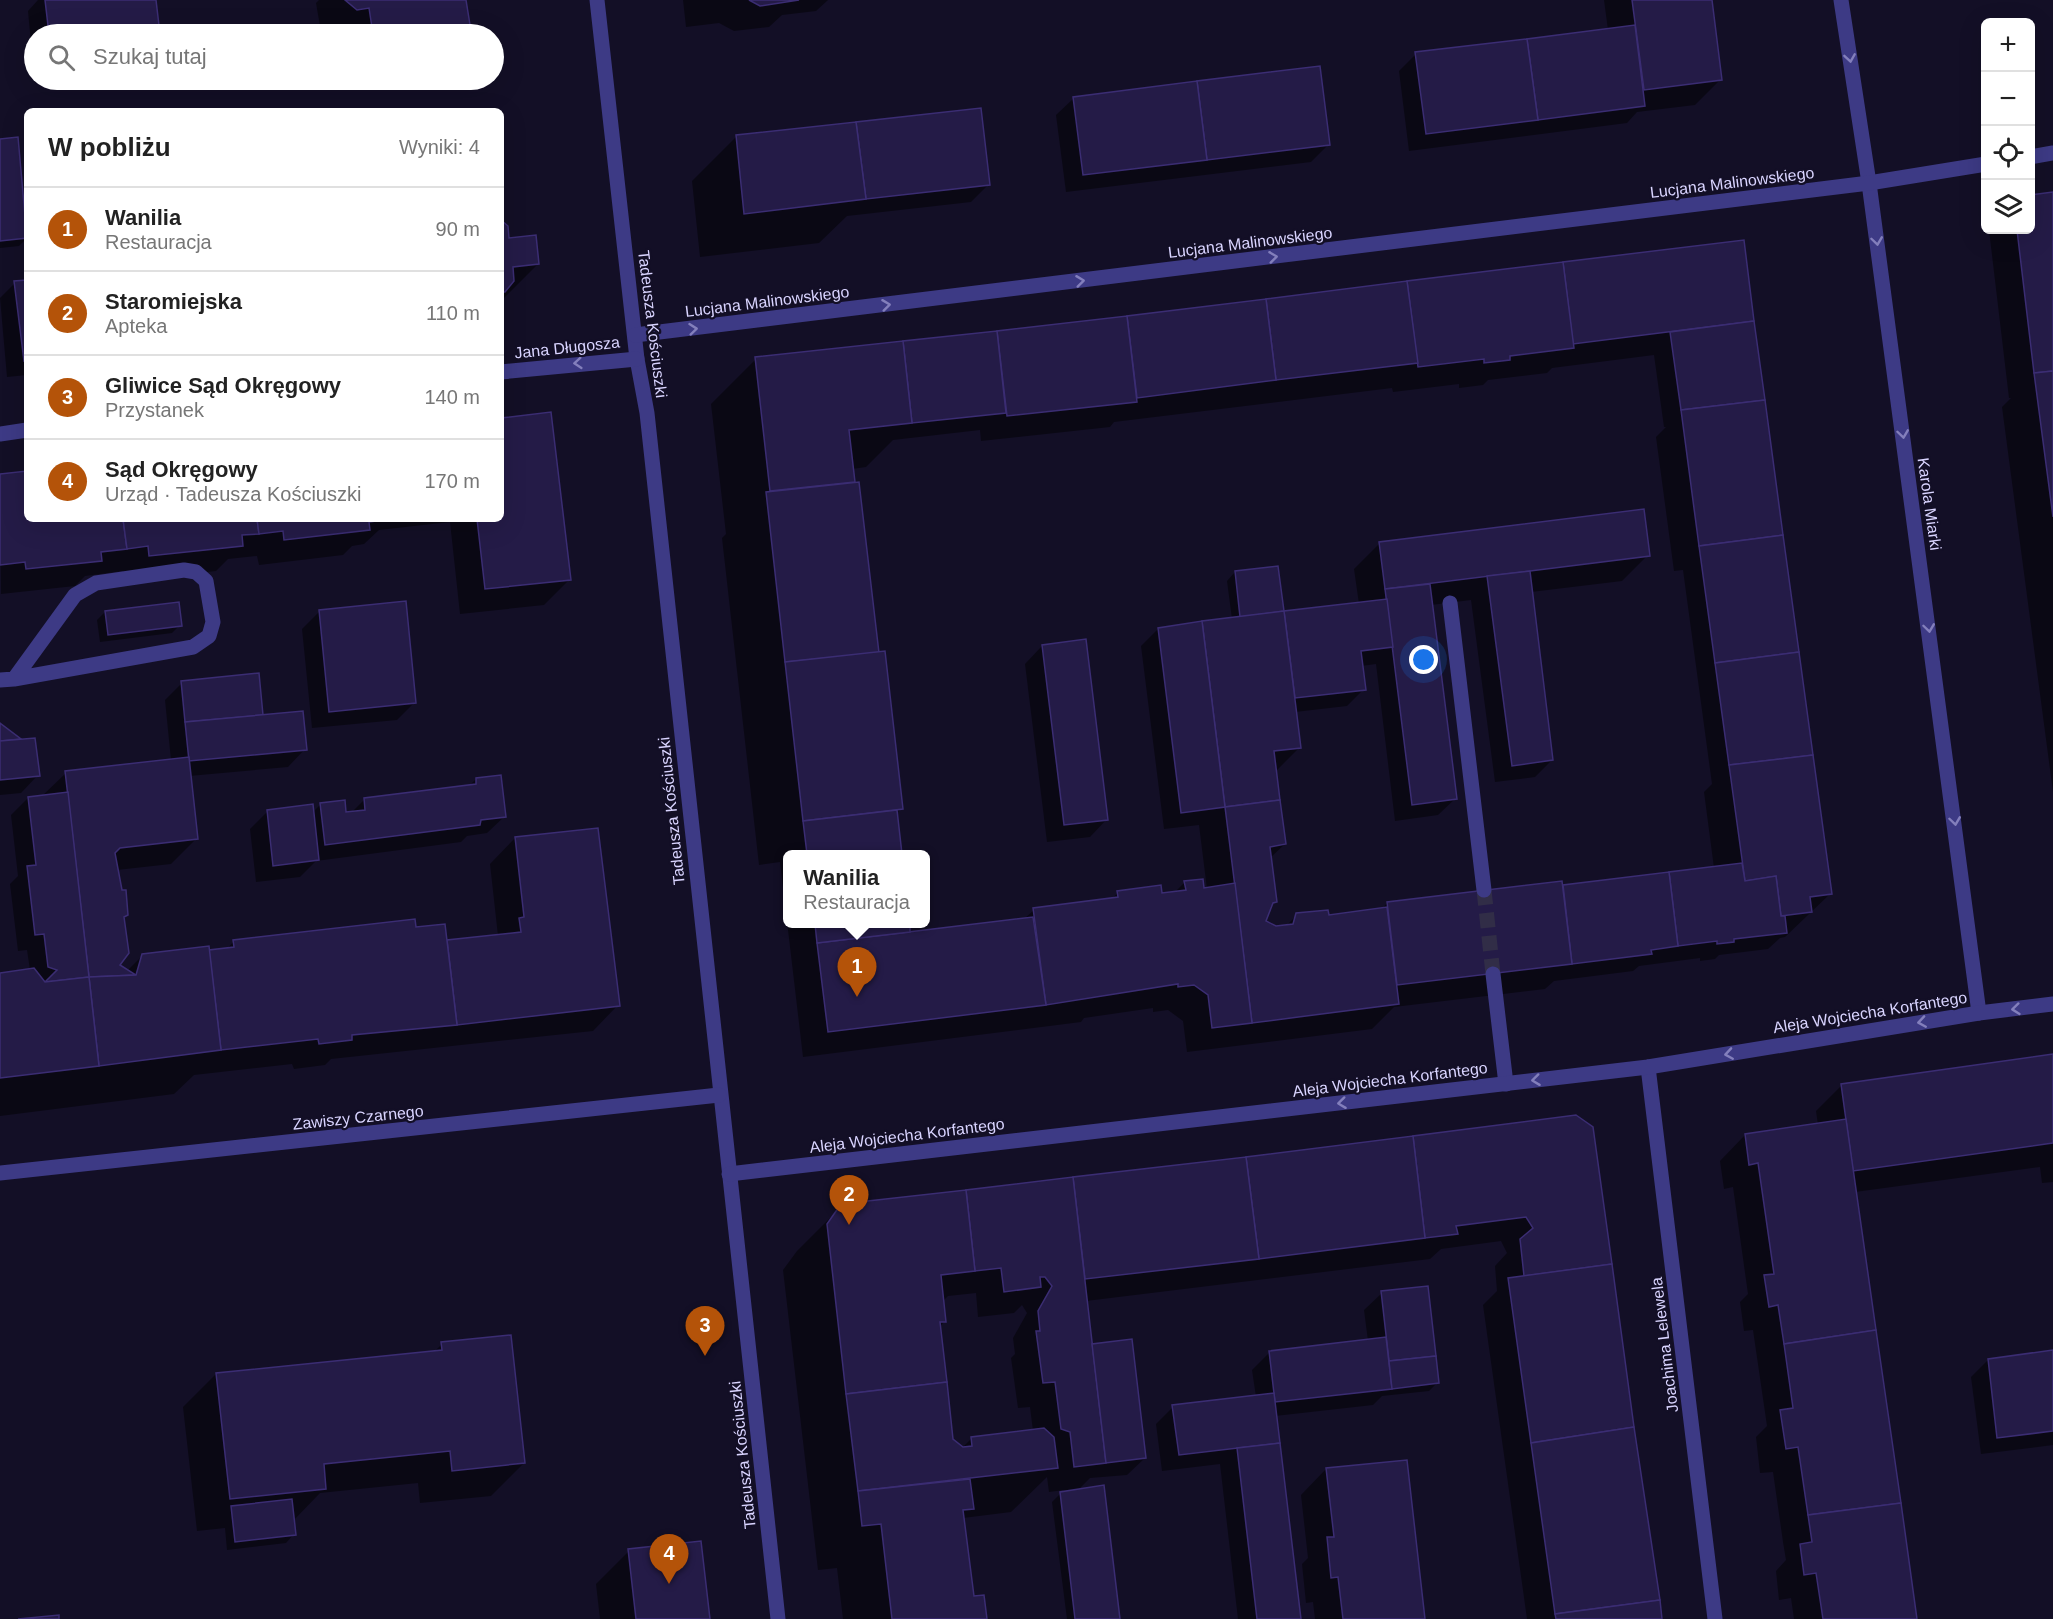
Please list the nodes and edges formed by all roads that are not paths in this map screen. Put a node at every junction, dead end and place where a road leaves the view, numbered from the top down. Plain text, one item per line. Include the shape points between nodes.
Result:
1 (597, 0) edge
2 (1841, 0) edge
3 (2053, 153) edge
4 (2035, 156) edge
5 (1981, 165) edge
6 (1869, 183) junction
7 (635, 335) junction
8 (637, 359) junction
9 (504, 372) edge
10 (24, 430) edge
11 (0, 434) edge
12 (1450, 603) dead end
13 (7, 679) edge
14 (1484, 890) tunnel mouth
15 (1493, 974) tunnel mouth
16 (2053, 1004) edge
17 (1979, 1013) junction
18 (1648, 1067) junction
19 (1506, 1084) junction
20 (719, 1095) junction
21 (0, 1173) edge
22 (729, 1174) junction
23 (778, 1619) edge
24 (1715, 1619) edge

1 - 7 street, Tadeusza Kościuszki
2 -> 6 street, Karola Miarki
3 - 4 street
5 - 6 street, Lucjana Malinowskiego
7 -> 6 street, Lucjana Malinowskiego
6 -> 17 street, Karola Miarki
7 - 8 street, Tadeusza Kościuszki
8 -> 9 street, Jana Długosza
8 - 20 street, Tadeusza Kościuszki via 647,413
10 - 11 street
12 - 14 street
13 - 13 street via 193,647 209,636 213,622 206,581 196,572 184,570 96,583 75,595
15 - 19 street
16 -> 17 street, Aleja Wojciecha Korfantego
17 -> 18 street, Aleja Wojciecha Korfantego
18 -> 19 street, Aleja Wojciecha Korfantego
18 - 24 street, Joachima Lelewela
19 -> 22 street, Aleja Wojciecha Korfantego
20 - 21 street, Zawiszy Czarnego
20 - 22 street, Tadeusza Kościuszki
22 - 23 street, Tadeusza Kościuszki

